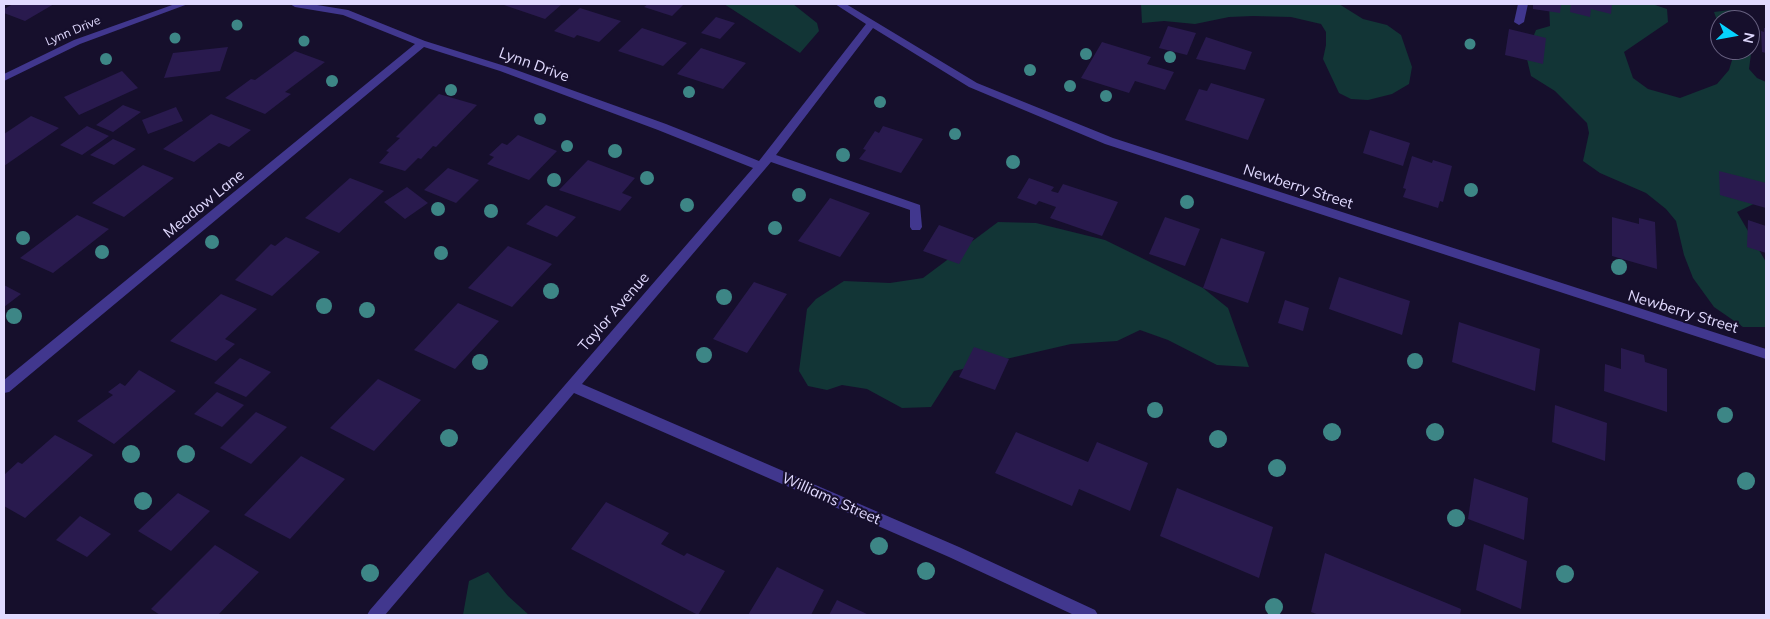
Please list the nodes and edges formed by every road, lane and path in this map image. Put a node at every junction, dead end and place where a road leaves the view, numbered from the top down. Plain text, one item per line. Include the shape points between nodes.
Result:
1 (183, 4) edge
2 (295, 4) edge
3 (840, 4) edge
4 (1523, 4) edge
5 (1519, 22) dead end
6 (871, 24) junction
7 (422, 43) junction
8 (4, 78) edge
9 (764, 161) junction
10 (916, 227) dead end
11 (1766, 354) edge
12 (572, 386) junction
13 (4, 388) edge
14 (375, 615) edge
15 (1090, 615) edge

1 - 8 street, Lynn Drive via 77,42
2 - 7 street, Lynn Drive via 345,12
3 - 6 street, Newberry Street
4 - 5 street
6 - 9 street, Taylor Avenue
6 - 11 street, Newberry Street via 973,85 1109,141
7 - 9 street, Lynn Drive
7 - 13 street, Meadow Lane
9 - 10 street, Lynn Drive via 916,208
9 - 12 street, Taylor Avenue
12 - 14 street, Taylor Avenue
12 - 15 street, Williams Street via 954,552

